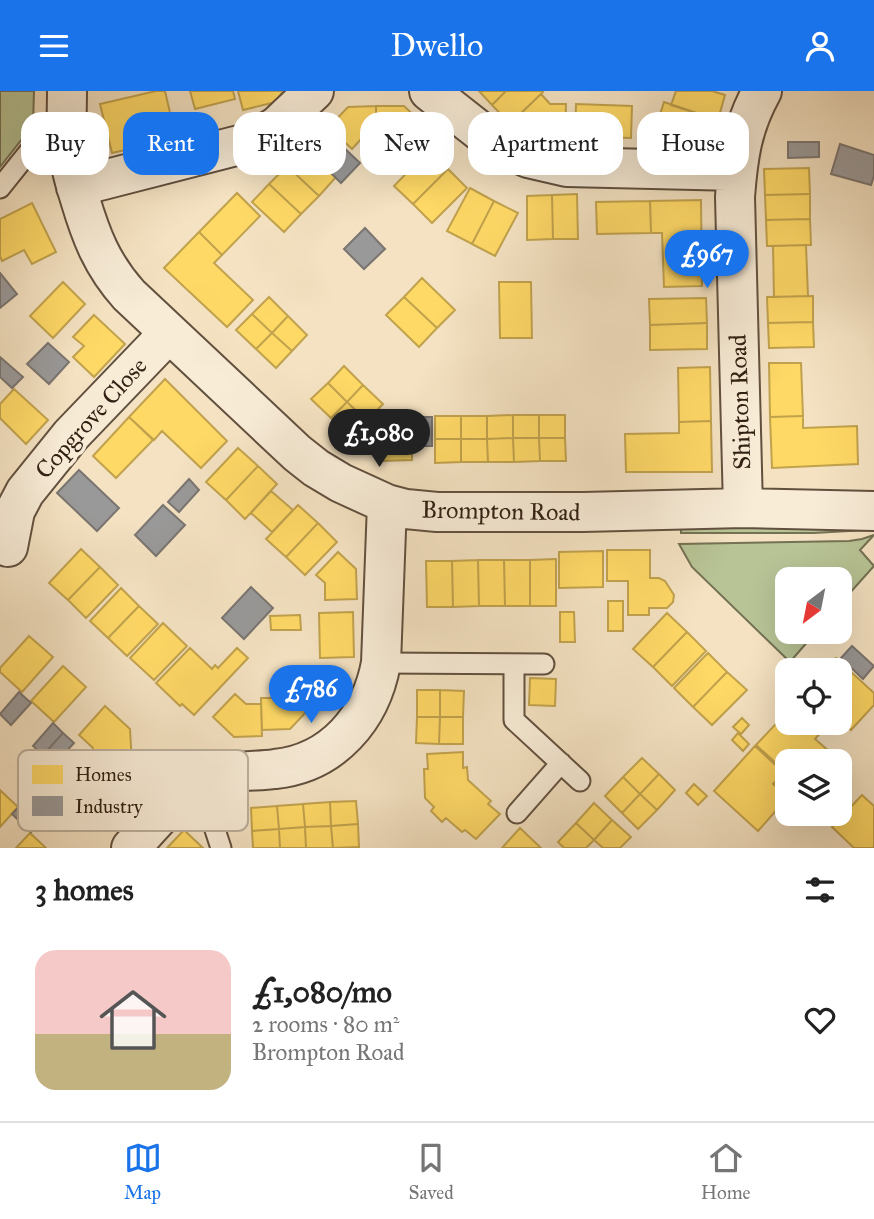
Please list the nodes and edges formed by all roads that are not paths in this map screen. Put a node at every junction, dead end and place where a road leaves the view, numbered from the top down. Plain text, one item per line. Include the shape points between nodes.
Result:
1 (67, 91) edge
2 (314, 91) edge
3 (429, 91) edge
4 (762, 91) edge
5 (67, 112) edge
6 (749, 120) edge
7 (21, 162) edge
8 (637, 169) edge
9 (73, 175) edge
10 (737, 175) edge
11 (76, 187) junction
12 (0, 188) edge
13 (169, 333) junction
14 (387, 504) junction
15 (743, 508) junction
16 (874, 511) edge
17 (8, 547) dead end
18 (381, 663) junction
19 (514, 664) junction
20 (544, 664) dead end
21 (561, 763) junction
22 (248, 770) edge
23 (580, 781) dead end
24 (517, 813) dead end
25 (147, 831) edge
26 (215, 831) edge
27 (131, 848) edge
28 (221, 848) edge

1 - 5 street, Brompton Road
2 - 11 street via 277,126 251,142
3 - 8 street via 495,143 528,158 567,167
4 - 6 street, Shipton Road
7 - 12 lane
9 - 11 street, Brompton Road
10 - 15 street, Shipton Road
11 - 13 street, Brompton Road via 107,269
13 - 14 street, Brompton Road via 285,443 317,468
13 - 17 street, Copgrove Close via 71,435 25,492 15,511
14 - 15 street, Brompton Road via 437,512
14 - 18 street
15 - 16 street, Brompton Road
18 - 19 lane
18 - 22 street via 360,719 322,754 289,767
19 - 20 lane
19 - 21 lane via 514,720
21 - 23 lane
21 - 24 lane
25 - 27 street
26 - 28 lane

